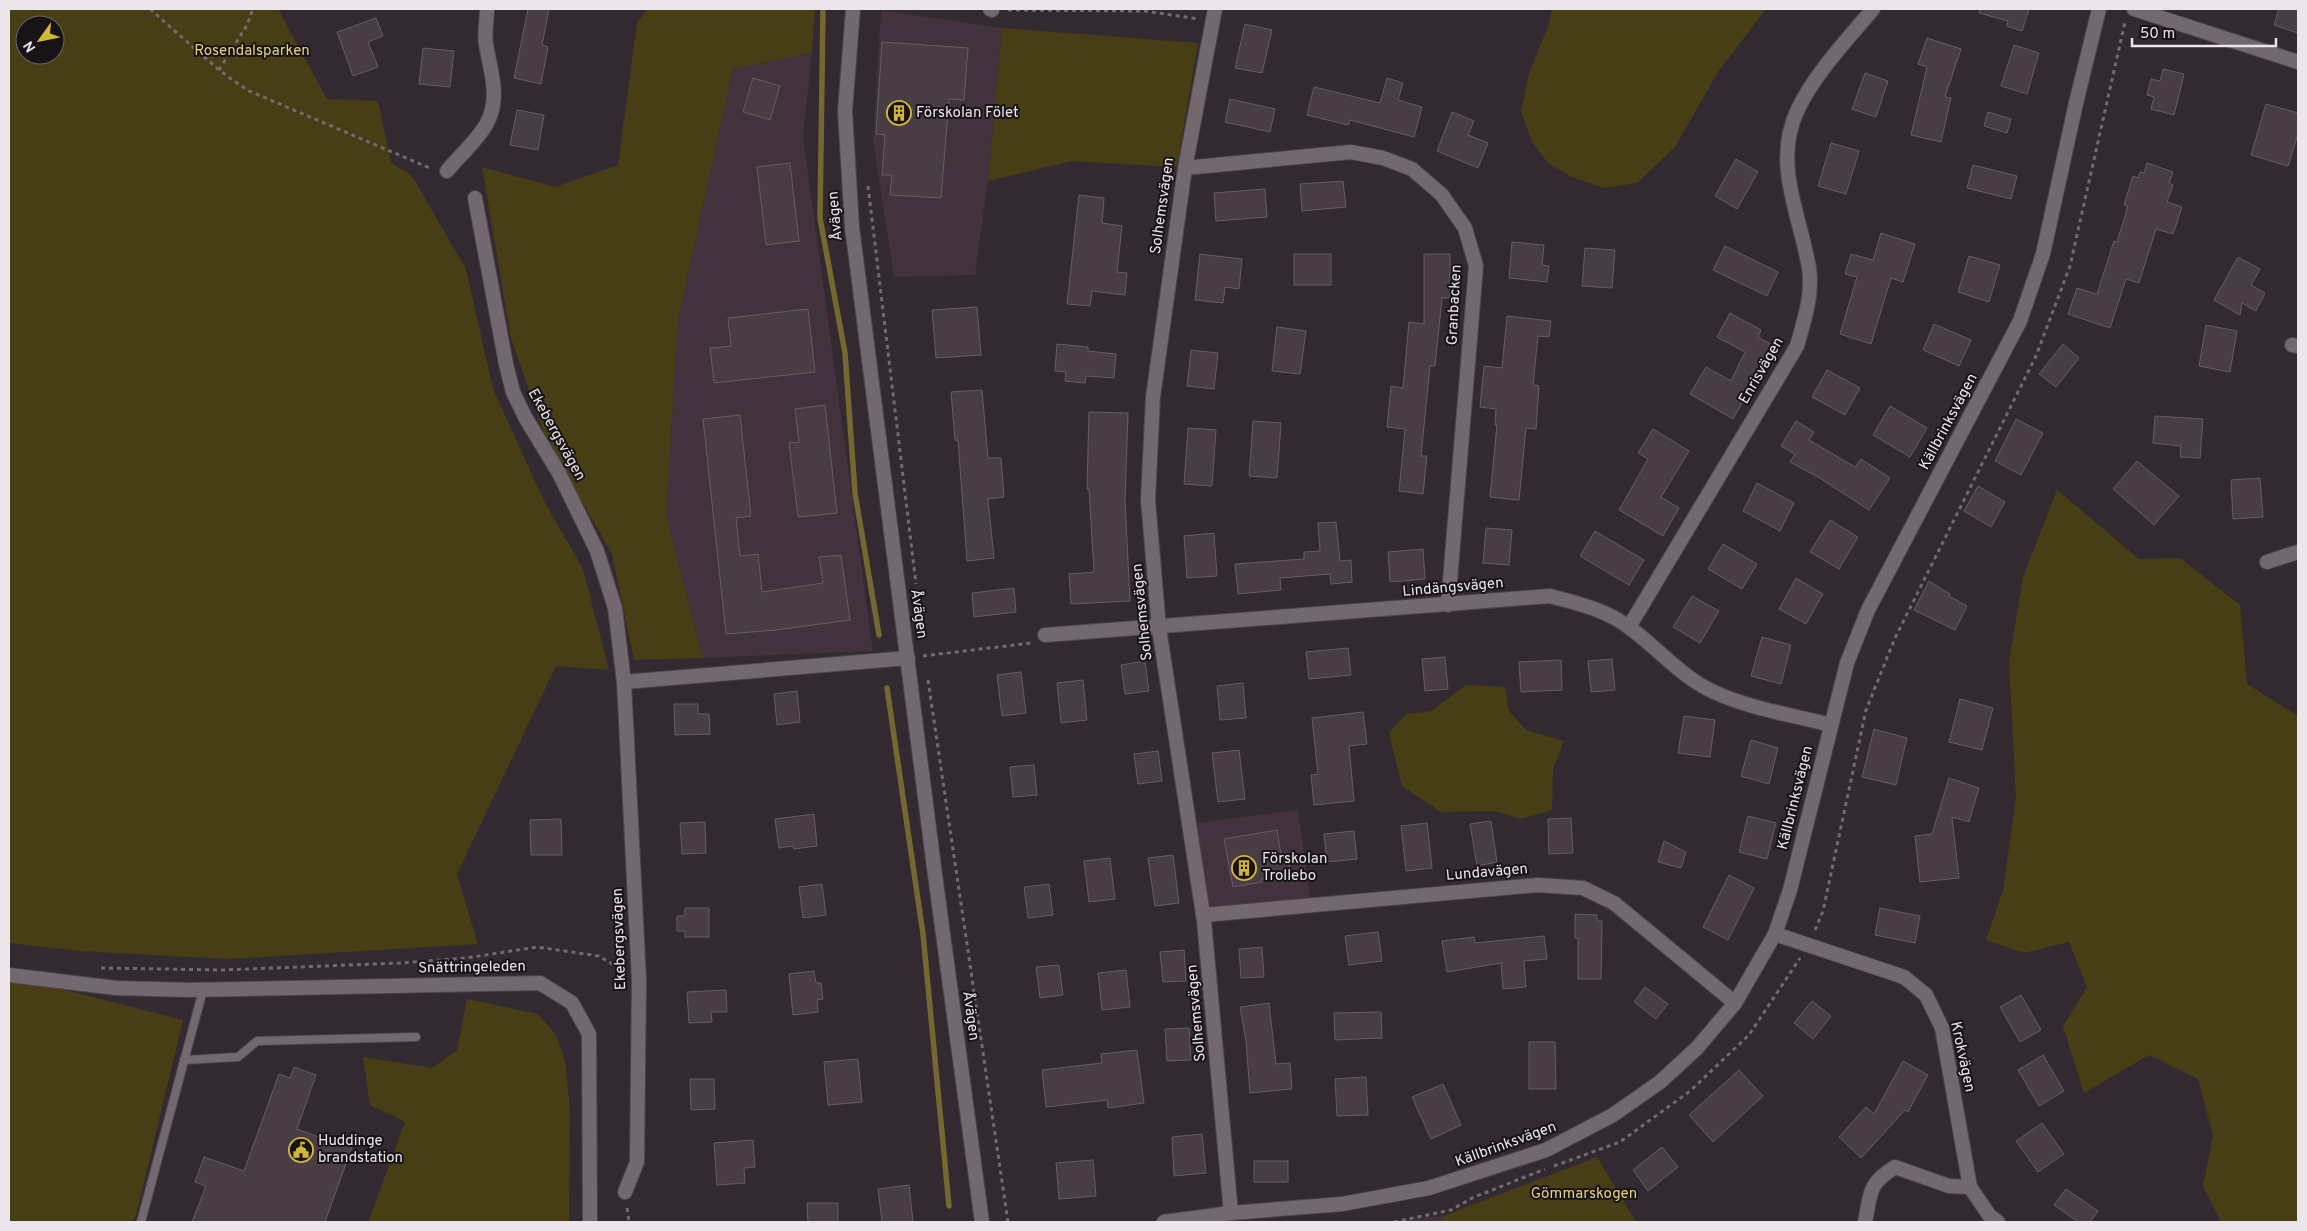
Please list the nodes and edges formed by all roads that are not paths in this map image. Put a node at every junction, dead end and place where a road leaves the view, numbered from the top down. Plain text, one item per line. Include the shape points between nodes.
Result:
1 (487, 9) edge
2 (853, 9) edge
3 (1873, 9) edge
4 (2099, 9) edge
5 (2134, 9) edge
6 (1214, 15) edge
7 (2298, 62) edge
8 (1184, 168) junction
9 (442, 171) road end
10 (475, 198) dead end
11 (2298, 552) edge
12 (2266, 562) dead end
13 (1448, 605) junction
14 (1629, 627) junction
15 (1159, 628) junction
16 (1045, 635) road end
17 (908, 658) junction
18 (624, 682) junction
19 (1831, 725) junction
20 (1204, 915) junction
21 (1775, 934) junction
22 (9, 974) edge
23 (203, 990) junction
24 (1735, 1003) junction
25 (416, 1037) dead end
26 (184, 1060) junction
27 (1970, 1187) junction
28 (625, 1192) dead end
29 (1231, 1213) junction
30 (1990, 1220) edge
31 (141, 1222) edge
32 (590, 1222) edge
33 (982, 1222) edge
34 (1164, 1222) edge
35 (1865, 1222) edge

1 - 9 street via 485,42 494,78 492,109 486,125
2 - 17 street, Åvägen via 845,111 852,227
3 - 14 street, Enrisvägen via 1818,75 1798,110 1787,148 1788,184 1809,270 1809,304 1797,346
4 - 19 street, Källbrinksvägen via 2043,254 2020,321 1868,610 1847,663
5 - 7 street
6 - 8 street, Solhemsvägen
8 - 13 street, Granbacken via 1351,152 1383,158 1412,169 1442,195 1465,228 1476,266
8 - 15 street, Solhemsvägen via 1153,397 1148,500
10 - 18 street, Ekebergsvägen via 513,392 598,551 615,608
11 - 12 street
13 - 14 street, Lindängsvägen via 1550,596 1592,607
13 - 15 street, Lindängsvägen
14 - 19 street, Lindängsvägen via 1683,674 1715,692
15 - 16 street, Lindängsvägen
15 - 20 street, Solhemsvägen
17 - 18 street
17 - 33 street, Åvägen
18 - 28 street, Ekebergsvägen via 639,980 637,1162
19 - 21 street, Källbrinksvägen via 1790,890
20 - 24 street, Lundavägen via 1538,885 1583,888 1614,902
20 - 29 street, Solhemsvägen
21 - 24 street, Källbrinksvägen
21 - 27 street, Krokvägen via 1904,977 1926,995 1942,1028
22 - 23 street, Snättringeleden via 116,988
23 - 26 lane
23 - 32 street, Snättringeleden via 540,983 572,1003 589,1034
24 - 29 street, Källbrinksvägen via 1697,1048 1660,1082 1613,1115 1546,1150 1429,1188 1342,1204
25 - 26 lane via 257,1041 238,1057
26 - 31 lane
27 - 30 street, Krokvägen
27 - 35 street via 1949,1186 1896,1167 1880,1177 1872,1187
29 - 34 street, Källbrinksvägen

